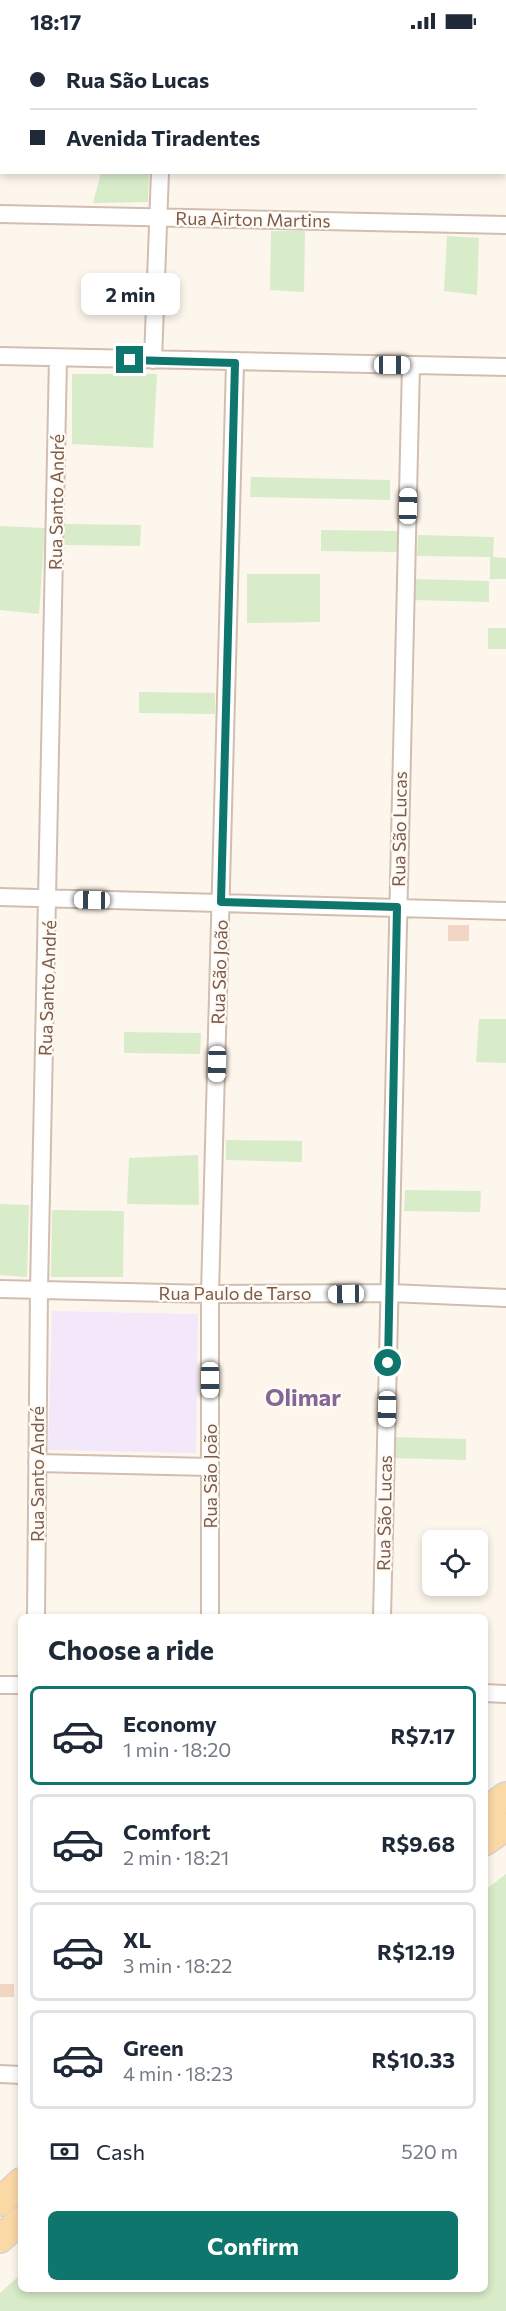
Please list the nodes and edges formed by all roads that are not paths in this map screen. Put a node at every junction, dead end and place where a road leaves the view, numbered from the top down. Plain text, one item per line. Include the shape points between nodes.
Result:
1 (160, 174) edge
2 (0, 214) edge
3 (158, 216) junction
4 (506, 225) edge
5 (0, 356) edge
6 (58, 358) junction
7 (153, 360) junction
8 (235, 363) junction
9 (411, 365) junction
10 (506, 367) edge
11 (0, 897) edge
12 (49, 900) junction
13 (221, 902) junction
14 (397, 907) junction
15 (506, 911) edge
16 (0, 1289) edge
17 (39, 1290) junction
18 (390, 1293) junction
19 (210, 1294) junction
20 (506, 1298) edge
21 (37, 1463) junction
22 (210, 1467) junction
23 (36, 1614) edge
24 (210, 1614) edge
25 (382, 1614) edge
26 (0, 1685) edge
27 (18, 1685) edge
28 (488, 1693) edge
29 (506, 1694) edge
30 (506, 1796) edge
31 (488, 1809) edge
32 (506, 1827) edge
33 (488, 1839) edge
34 (0, 2074) edge
35 (18, 2075) edge
36 (18, 2185) edge
37 (0, 2202) edge
38 (18, 2223) edge
39 (0, 2239) edge

1 - 3 street
2 - 3 street, Rua Airton Martins
3 - 4 street, Rua Airton Martins
3 - 7 street
5 - 6 street
6 - 7 street
6 - 12 street, Rua Santo André
7 - 8 street
8 - 9 street
8 - 13 street, Rua São João
9 - 10 street
9 - 14 street, Rua São Lucas
11 - 12 street
12 - 13 street
12 - 17 street, Rua Santo André
13 - 14 street
13 - 19 street, Rua São João
14 - 15 street
14 - 18 street, Rua São Lucas
16 - 17 street, Rua Paulo de Tarso
17 - 19 street, Rua Paulo de Tarso
17 - 21 street, Rua Santo André
18 - 19 street, Rua Paulo de Tarso
18 - 20 street, Rua Paulo de Tarso
18 - 25 street, Rua São Lucas
19 - 22 street, Rua São João
21 - 22 street
21 - 23 street, Rua Santo André
22 - 24 street, Rua São João
26 - 27 street
28 - 29 street
30 - 31 main road
32 - 33 main road
34 - 35 street
36 - 37 main road
38 - 39 main road

